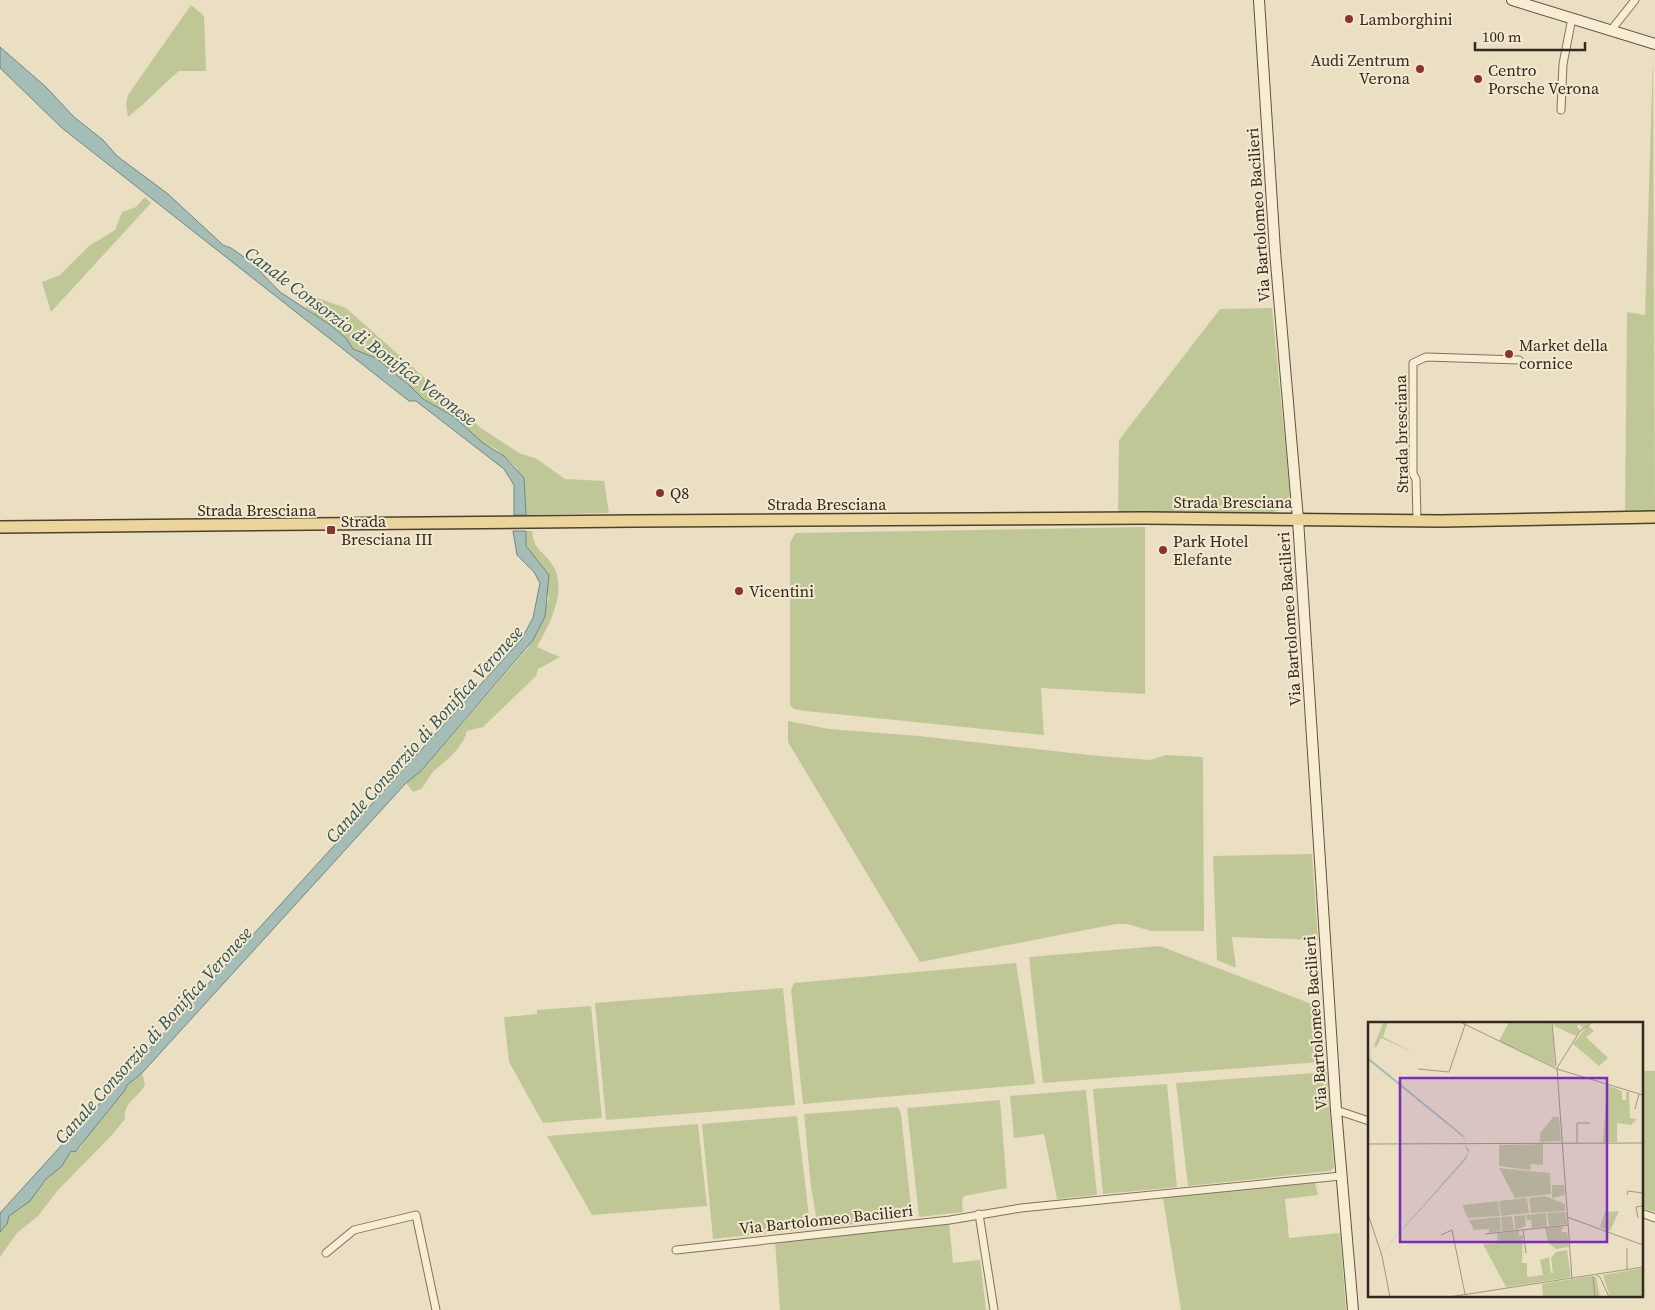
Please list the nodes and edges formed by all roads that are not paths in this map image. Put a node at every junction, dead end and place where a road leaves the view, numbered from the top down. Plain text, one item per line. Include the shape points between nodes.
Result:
1 (1259, 0) edge
2 (1512, 0) edge
3 (1634, 0) edge
4 (1530, 2) edge
5 (1572, 18) junction
6 (1612, 29) junction
7 (1655, 44) edge
8 (1562, 110) dead end
9 (1519, 360) dead end
10 (1655, 518) edge
11 (1298, 519) junction
12 (1416, 521) junction
13 (0, 527) edge
14 (1336, 1110) junction
15 (1368, 1121) edge
16 (1341, 1176) junction
17 (1642, 1213) edge
18 (979, 1214) junction
19 (1655, 1218) edge
20 (676, 1250) dead end
21 (326, 1253) dead end
22 (436, 1310) edge
23 (994, 1310) edge
24 (1353, 1310) edge

1 - 11 street, Via Bartolomeo Bacilieri via 1275,251
2 - 4 street
3 - 6 street
4 - 5 street
5 - 6 street
5 - 8 street via 1563,64
6 - 7 street
9 - 12 street, Strada bresciana via 1426,357 1413,363
10 - 12 main road, Strada Bresciana
11 - 12 main road, Strada Bresciana
11 - 13 main road, Strada Bresciana
11 - 14 street, Via Bartolomeo Bacilieri
14 - 15 street
14 - 16 street, Via Bartolomeo Bacilieri
16 - 18 street, Via Bartolomeo Bacilieri
16 - 24 street, Via Bartolomeo Bacilieri
17 - 19 street
18 - 20 street, Via Bartolomeo Bacilieri via 950,1220
18 - 23 street
21 - 22 street via 354,1230 416,1216

